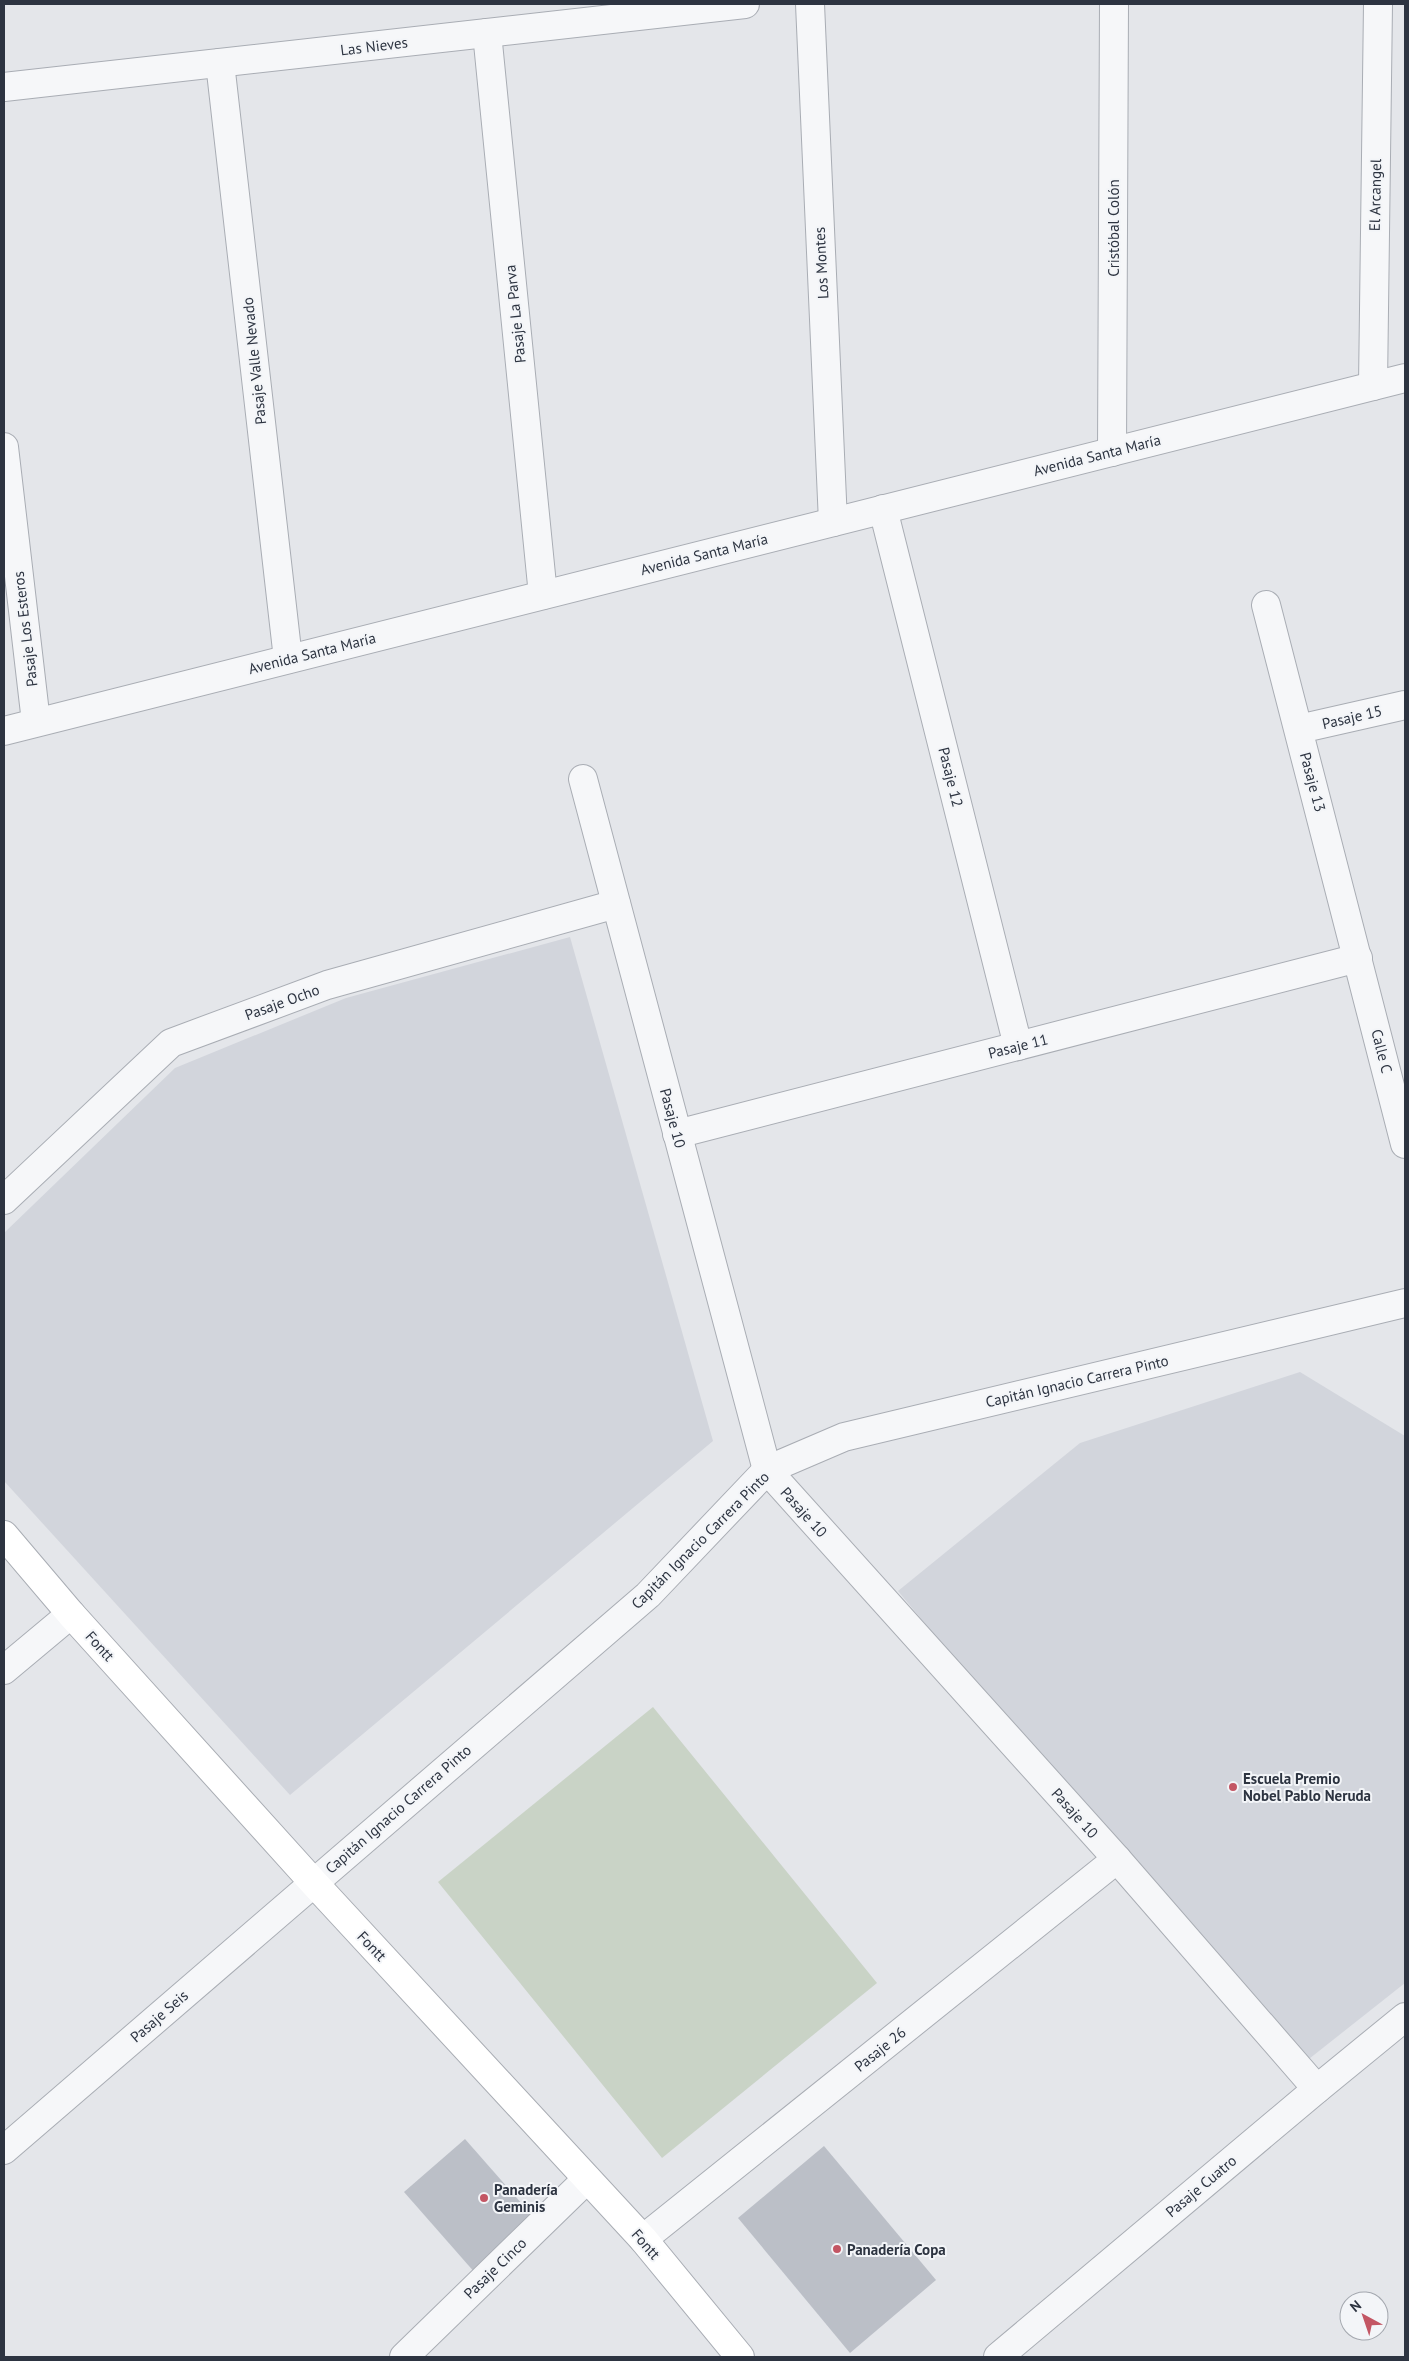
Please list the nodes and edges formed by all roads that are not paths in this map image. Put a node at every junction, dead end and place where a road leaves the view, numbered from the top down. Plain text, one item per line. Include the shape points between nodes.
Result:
1 (745, 4) edge
2 (810, 4) edge
3 (1114, 4) edge
4 (1378, 4) edge
5 (487, 33) junction
6 (220, 63) junction
7 (4, 87) edge
8 (1405, 378) edge
9 (1373, 386) junction
10 (4, 447) edge
11 (1112, 452) junction
12 (883, 509) junction
13 (833, 522) junction
14 (542, 595) junction
15 (1266, 605) dead end
16 (288, 659) junction
17 (1405, 704) edge
18 (36, 722) junction
19 (1299, 728) junction
20 (4, 731) edge
21 (583, 779) dead end
22 (616, 904) junction
23 (1358, 958) junction
24 (1018, 1046) junction
25 (677, 1134) junction
26 (1405, 1144) edge
27 (4, 1200) edge
28 (1405, 1303) edge
29 (767, 1470) junction
30 (4, 1535) edge
31 (71, 1614) junction
32 (4, 1670) edge
33 (1118, 1859) junction
34 (313, 1882) junction
35 (1405, 2017) edge
36 (1317, 2088) junction
37 (4, 2150) edge
38 (587, 2179) junction
39 (643, 2239) junction
40 (404, 2357) edge
41 (740, 2357) edge
42 (998, 2357) edge

1 - 5 street, Las Nieves
2 - 13 street, Los Montes
3 - 11 street, Cristóbal Colón
4 - 9 street, El Arcangel
5 - 6 street, Las Nieves
5 - 14 street, Pasaje La Parva
6 - 7 street, Las Nieves
6 - 16 street, Pasaje Valle Nevado
8 - 9 street, Avenida Santa María
9 - 11 street, Avenida Santa María
10 - 18 street, Pasaje Los Esteros
11 - 12 street, Avenida Santa María
12 - 13 street, Avenida Santa María
12 - 24 street, Pasaje 12
13 - 14 street, Avenida Santa María
14 - 16 street, Avenida Santa María
15 - 19 street, Pasaje 13
16 - 18 street, Avenida Santa María
17 - 19 street, Pasaje 15
18 - 20 street, Avenida Santa María
19 - 23 street, Pasaje 13
21 - 22 street, Pasaje 10
22 - 25 street, Pasaje 10
22 - 27 street, Pasaje Ocho via 327,985 171,1043
23 - 24 street, Pasaje 11
23 - 26 street, Calle C
24 - 25 street, Pasaje 11
25 - 29 street, Pasaje 10
28 - 29 street, Capitán Ignacio Carrera Pinto via 844,1437
29 - 33 street, Pasaje 10
29 - 34 street, Capitán Ignacio Carrera Pinto via 648,1595
30 - 31 main road, Fontt
31 - 32 street
31 - 34 main road, Fontt
33 - 36 street, Pasaje 10
33 - 39 street, Pasaje 26
34 - 37 street, Pasaje Seis
34 - 38 main road, Fontt
35 - 36 street, Pasaje Cuatro
36 - 42 street, Pasaje Cuatro
38 - 39 main road, Fontt
38 - 40 street, Pasaje Cinco
39 - 41 main road, Fontt

